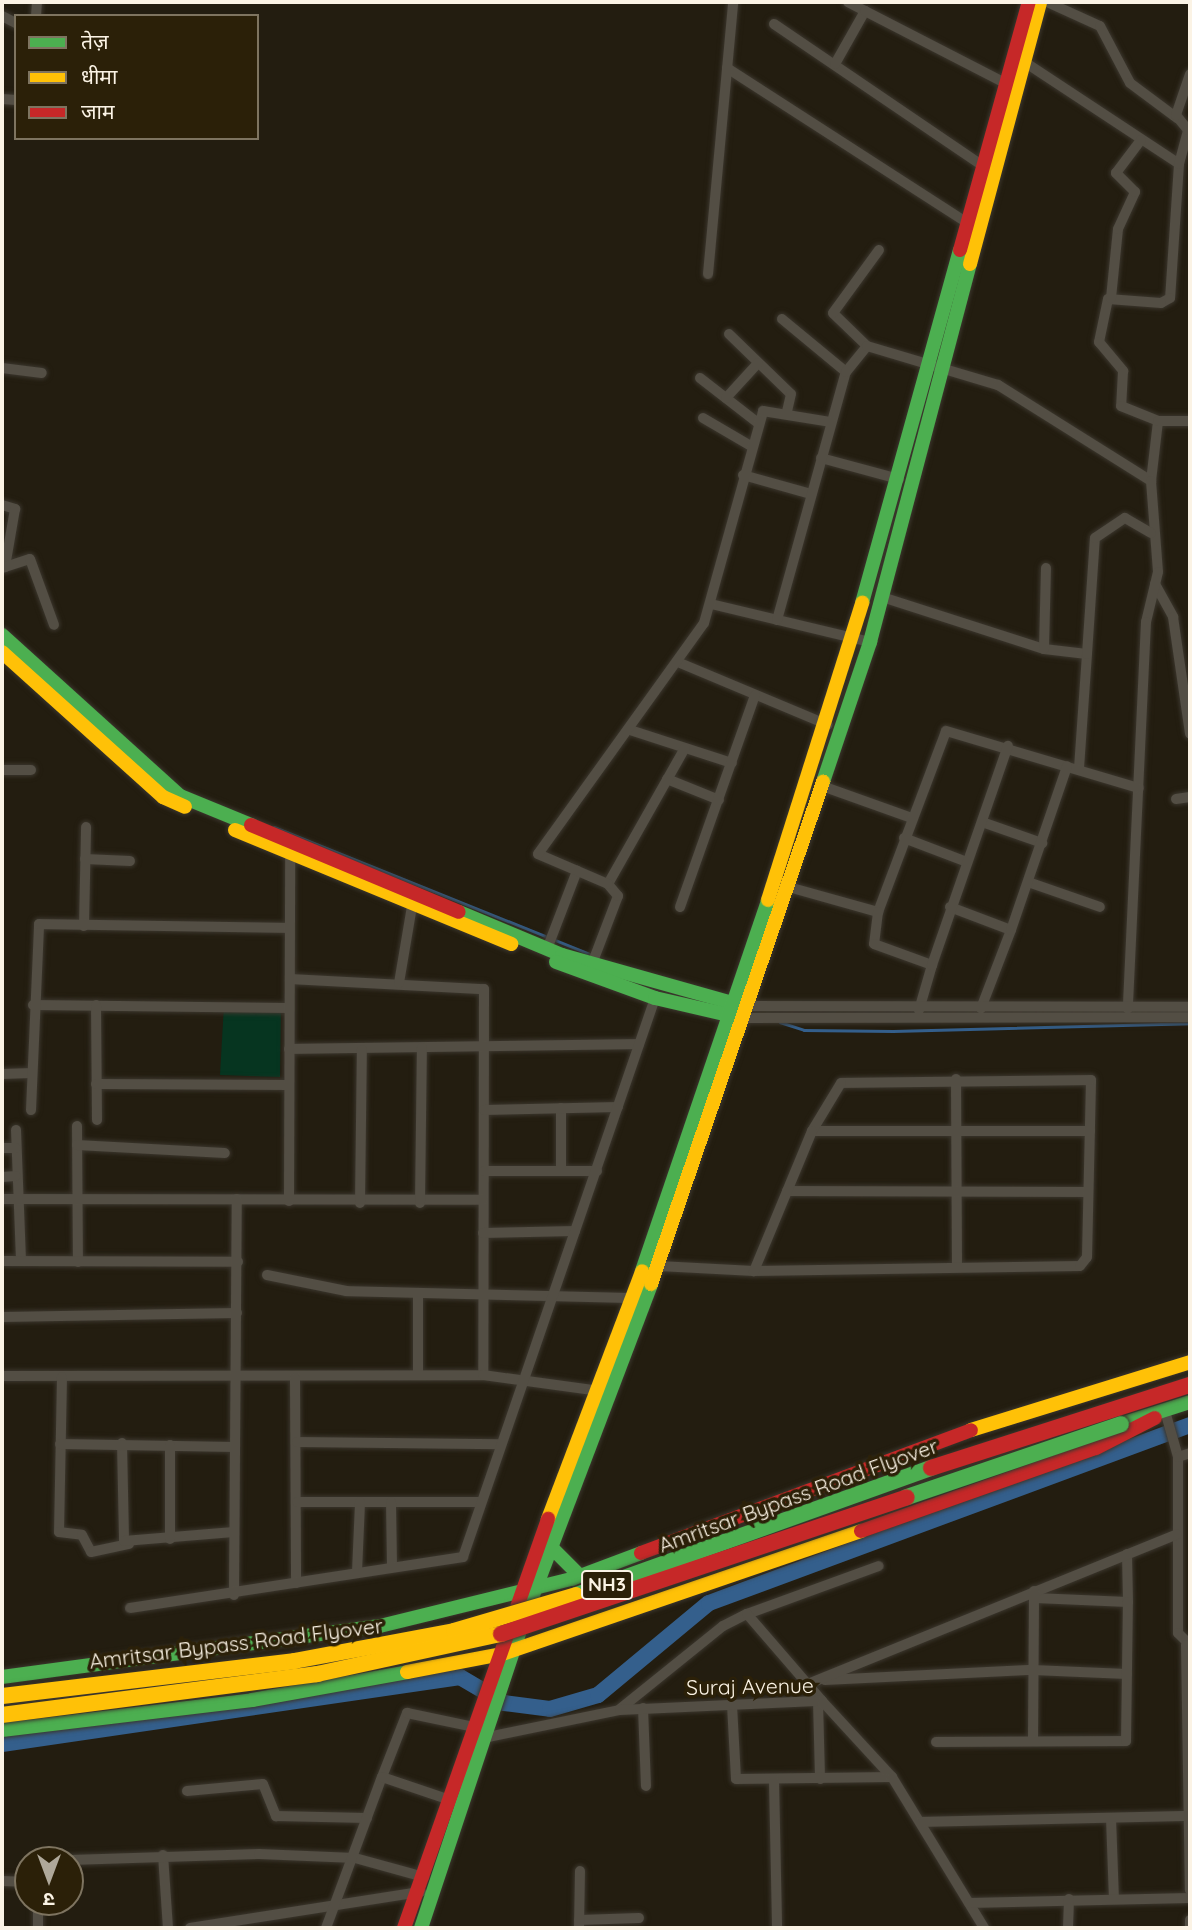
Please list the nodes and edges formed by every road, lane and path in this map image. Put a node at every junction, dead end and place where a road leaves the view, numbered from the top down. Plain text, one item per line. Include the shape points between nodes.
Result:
1 (733, 2) edge
2 (848, 2) edge
3 (1030, 2) edge
4 (1047, 2) edge
5 (865, 11) junction
6 (774, 24) dead end
7 (1023, 61) junction
8 (835, 64) junction
9 (727, 68) junction
10 (1190, 74) edge
11 (1012, 87) junction
12 (1177, 118) junction
13 (1189, 137) edge
14 (1141, 140) junction
15 (1179, 164) junction
16 (990, 171) junction
17 (975, 227) junction
18 (879, 250) dead end
19 (708, 274) dead end
20 (1111, 298) junction
21 (782, 319) dead end
22 (729, 334) dead end
23 (867, 346) junction
24 (758, 363) junction
25 (937, 364) junction
26 (2, 368) edge
27 (846, 372) junction
28 (43, 373) dead end
29 (700, 378) dead end
30 (726, 398) junction
31 (787, 411) junction
32 (703, 418) dead end
33 (1158, 421) junction
34 (1190, 421) edge
35 (831, 422) junction
36 (758, 423) junction
37 (751, 446) junction
38 (821, 458) junction
39 (743, 475) junction
40 (899, 479) junction
41 (1151, 481) junction
42 (811, 494) junction
43 (2, 505) edge
44 (1151, 533) junction
45 (3, 568) edge
46 (1046, 568) dead end
47 (1155, 584) junction
48 (882, 597) junction
49 (711, 604) junction
50 (777, 620) junction
51 (54, 625) dead end
52 (2, 635) edge
53 (863, 640) junction
54 (1044, 649) junction
55 (2, 652) edge
56 (1087, 654) junction
57 (680, 663) junction
58 (755, 695) junction
59 (828, 725) junction
60 (630, 730) junction
61 (1190, 734) edge
62 (1008, 747) junction
63 (685, 748) junction
64 (732, 763) junction
65 (1067, 766) junction
66 (1079, 769) junction
67 (31, 770) dead end
68 (2, 771) edge
69 (667, 779) junction
70 (822, 786) junction
71 (1139, 788) junction
72 (1190, 797) edge
73 (1176, 799) dead end
74 (719, 800) junction
75 (912, 818) junction
76 (982, 822) junction
77 (86, 827) dead end
78 (904, 838) junction
79 (1042, 843) junction
80 (290, 855) junction
81 (85, 859) junction
82 (130, 861) dead end
83 (967, 862) junction
84 (577, 871) junction
85 (1028, 883) junction
86 (608, 884) junction
87 (785, 886) junction
88 (412, 906) junction
89 (680, 907) dead end
90 (950, 907) junction
91 (1100, 907) dead end
92 (878, 912) junction
93 (84, 926) junction
94 (289, 928) junction
95 (1012, 930) junction
96 (547, 949) junction
97 (592, 964) junction
98 (932, 965) junction
99 (290, 979) junction
100 (399, 983) junction
101 (655, 998) junction
102 (33, 1005) junction
103 (96, 1005) junction
104 (1190, 1007) edge
105 (288, 1008) junction
106 (981, 1008) junction
107 (1128, 1009) junction
108 (919, 1010) junction
109 (737, 1011) junction
110 (1190, 1017) edge
111 (639, 1044) junction
112 (422, 1048) junction
113 (485, 1048) junction
114 (289, 1049) junction
115 (362, 1050) junction
116 (32, 1073) junction
117 (2, 1074) edge
118 (956, 1079) junction
119 (96, 1084) junction
120 (289, 1085) junction
121 (618, 1107) junction
122 (561, 1108) junction
123 (31, 1110) dead end
124 (484, 1110) junction
125 (97, 1120) dead end
126 (77, 1126) dead end
127 (16, 1130) dead end
128 (956, 1130) junction
129 (812, 1131) junction
130 (1090, 1131) junction
131 (77, 1145) junction
132 (2, 1148) edge
133 (16, 1148) junction
134 (225, 1153) dead end
135 (561, 1168) junction
136 (484, 1171) junction
137 (597, 1171) junction
138 (16, 1176) junction
139 (2, 1177) edge
140 (787, 1191) junction
141 (957, 1192) junction
142 (1088, 1192) junction
143 (79, 1198) junction
144 (2, 1199) edge
145 (17, 1199) junction
146 (237, 1199) junction
147 (483, 1199) junction
148 (289, 1201) junction
149 (360, 1203) junction
150 (420, 1203) junction
151 (575, 1231) junction
152 (483, 1233) junction
153 (2, 1261) edge
154 (21, 1261) junction
155 (78, 1262) junction
156 (238, 1262) junction
157 (659, 1266) junction
158 (957, 1266) junction
159 (754, 1271) junction
160 (267, 1275) dead end
161 (554, 1292) junction
162 (418, 1293) junction
163 (483, 1293) junction
164 (638, 1298) junction
165 (237, 1314) junction
166 (2, 1317) edge
167 (1190, 1362) edge
168 (418, 1374) junction
169 (235, 1375) junction
170 (483, 1375) junction
171 (2, 1376) edge
172 (526, 1376) junction
173 (62, 1377) junction
174 (295, 1378) junction
175 (1190, 1385) edge
176 (605, 1392) junction
177 (1190, 1402) edge
178 (1167, 1419) junction
179 (297, 1442) junction
180 (122, 1443) junction
181 (60, 1444) junction
182 (501, 1444) junction
183 (170, 1445) junction
184 (235, 1447) junction
185 (1190, 1453) edge
186 (1178, 1457) junction
187 (297, 1502) junction
188 (360, 1502) junction
189 (391, 1502) junction
190 (479, 1502) junction
191 (234, 1532) junction
192 (1177, 1534) junction
193 (170, 1539) junction
194 (129, 1544) junction
195 (551, 1547) junction
196 (1127, 1554) junction
197 (392, 1566) junction
198 (879, 1566) dead end
199 (357, 1572) junction
200 (580, 1576) junction
201 (296, 1584) junction
202 (1177, 1588) junction
203 (1190, 1588) edge
204 (530, 1589) junction
205 (1035, 1594) junction
206 (234, 1595) junction
207 (1128, 1602) junction
208 (130, 1608) dead end
209 (747, 1614) junction
210 (556, 1637) junction
211 (1188, 1644) edge
212 (509, 1652) junction
213 (462, 1663) junction
214 (1033, 1670) junction
215 (1127, 1674) junction
216 (2, 1677) edge
217 (821, 1680) junction
218 (501, 1683) junction
219 (808, 1684) junction
220 (2, 1696) edge
221 (820, 1701) junction
222 (732, 1704) junction
223 (643, 1708) junction
224 (620, 1710) junction
225 (2, 1714) edge
226 (485, 1726) junction
227 (2, 1730) edge
228 (1033, 1740) junction
229 (936, 1742) dead end
230 (382, 1777) junction
231 (892, 1777) junction
232 (820, 1779) junction
233 (774, 1780) junction
234 (646, 1786) dead end
235 (187, 1791) dead end
236 (453, 1801) junction
237 (1189, 1816) edge
238 (367, 1818) junction
239 (1111, 1818) junction
240 (923, 1822) junction
241 (163, 1855) junction
242 (355, 1858) junction
243 (84, 1859) edge
244 (580, 1871) dead end
245 (421, 1885) junction
246 (435, 1890) junction
247 (1190, 1890) edge
248 (1190, 1898) edge
249 (1069, 1899) junction
250 (1114, 1899) junction
251 (336, 1903) junction
252 (969, 1903) junction
253 (639, 1918) dead end
254 (1190, 1920) edge
255 (579, 1924) edge
256 (167, 1928) edge
257 (190, 1928) edge
258 (326, 1928) edge
259 (404, 1928) edge
260 (421, 1928) edge
261 (777, 1928) edge
262 (984, 1928) edge
263 (1068, 1928) edge
264 (1190, 1928) edge

1 - 9 street
2 - 5 street
3 - 7 main road
3 - 11 main road
4 - 12 street via 1100,26 1130,83
5 - 8 street
5 - 11 street
6 - 8 street
7 - 11 main road
7 - 14 street
8 - 16 street
9 - 17 street
9 - 19 street
10 - 12 street
11 - 16 main road
12 - 13 street
13 - 15 street
14 - 15 street
14 - 20 street via 1115,173 1135,192 1118,229
15 - 20 street via 1169,301
16 - 17 main road
17 - 25 main road
18 - 23 street via 833,313
20 - 33 street via 1099,342 1123,371 1119,402
21 - 27 street
22 - 24 street
23 - 25 street
23 - 27 street
24 - 30 street
24 - 31 street via 791,394
25 - 40 main road
25 - 41 street via 1019,396
25 - 48 main road
26 - 28 street
27 - 35 street
29 - 30 street
30 - 36 street
31 - 35 street
31 - 36 street via 766,408
32 - 37 street
33 - 34 street
33 - 41 street
35 - 38 street
36 - 37 street
37 - 39 street
38 - 40 street
38 - 42 street
39 - 42 street
39 - 49 street
40 - 53 main road
41 - 44 street
42 - 50 street
43 - 45 street via 15,509
44 - 47 street
44 - 56 street via 1125,518 1097,534
45 - 51 street via 30,559
46 - 54 street
47 - 61 street via 1175,625
47 - 71 street via 1146,622
48 - 53 main road
48 - 54 street
49 - 50 street
49 - 57 street
50 - 53 street
52 - 96 main road via 180,796
53 - 59 main road
53 - 70 main road
54 - 56 street
55 - 80 main road via 163,797
56 - 66 street
57 - 58 street
57 - 60 street
58 - 59 street
58 - 64 street
59 - 109 main road
60 - 63 street
60 - 84 street via 538,854
62 - 65 street
62 - 75 street via 944,732
62 - 76 street
63 - 64 street
63 - 69 street
64 - 74 street
65 - 66 street
65 - 79 street
66 - 71 street
67 - 68 street
69 - 74 street
69 - 86 street
70 - 75 street
70 - 87 main road
71 - 107 street
72 - 73 street
74 - 89 street
75 - 78 street
76 - 79 street
76 - 83 street
77 - 81 street
78 - 83 street
78 - 92 street
79 - 85 street
80 - 88 main road
80 - 94 street
81 - 82 street
81 - 93 street
83 - 90 street
84 - 86 street
84 - 96 street
85 - 91 street
85 - 95 street
86 - 97 street via 619,904
87 - 92 street
87 - 109 main road
88 - 100 street
88 - 101 main road
90 - 95 street
90 - 98 street
92 - 98 street via 874,944
93 - 94 street
93 - 102 street via 46,922 36,927
94 - 99 street
95 - 106 street
96 - 97 main road
97 - 109 main road
98 - 108 street
99 - 100 street
99 - 105 street
100 - 113 street via 482,986
101 - 109 main road
101 - 111 street
102 - 103 street
102 - 116 street
103 - 105 street
103 - 119 street
104 - 107 street
105 - 114 street
106 - 107 street
106 - 108 street
108 - 109 street
109 - 110 street
109 - 157 main road
109 - 164 main road
111 - 113 street
111 - 121 street
112 - 113 street
112 - 115 street
112 - 150 street
113 - 124 street
114 - 115 street
114 - 120 street
115 - 149 street
116 - 117 street
116 - 123 street
118 - 128 street
118 - 129 street via 841,1083
118 - 130 street via 1087,1077 1093,1084
119 - 120 street
119 - 125 street
120 - 148 street
121 - 122 street
121 - 137 street
122 - 124 street
122 - 135 street
124 - 136 street
126 - 131 street
127 - 133 street
128 - 129 street
128 - 130 street
128 - 141 street
129 - 140 street
130 - 142 street
131 - 134 street
131 - 143 street
132 - 133 street
133 - 138 street
135 - 136 street
135 - 137 street
136 - 147 street
137 - 151 street
138 - 139 street
138 - 145 street
140 - 141 street
140 - 159 street
141 - 142 street
141 - 158 street
142 - 158 street via 1087,1257 1080,1266
143 - 145 street
143 - 146 street
143 - 155 street
144 - 145 street
145 - 154 street
146 - 148 street
146 - 156 street
147 - 150 street
147 - 152 street
148 - 149 street
149 - 150 street
151 - 152 street
151 - 161 street
152 - 163 street
153 - 154 street
154 - 155 street
155 - 156 street
156 - 165 street
157 - 159 street
157 - 164 main road
158 - 159 street
160 - 162 street via 345,1291
161 - 163 street
161 - 164 street
161 - 172 street
162 - 163 street
162 - 168 street
163 - 170 street
164 - 176 main road
165 - 166 street
165 - 169 street
167 - 200 main road via 1027,1409
168 - 170 street
168 - 174 street
169 - 173 street
169 - 174 street
169 - 184 street
170 - 172 street
171 - 173 street
172 - 176 street
172 - 182 street
173 - 181 street
174 - 179 street
175 - 220 main road, Amritsar Bypass Road Flyover / NH3, bridge via 937,1466 573,1597 454,1631 294,1661
176 - 195 main road
176 - 204 main road
177 - 178 main road, NH3
178 - 186 street
178 - 210 main road
178 - 225 main road, Amritsar Bypass Road Flyover / NH3, bridge via 1121,1424 472,1644 317,1674
179 - 182 street
179 - 187 street
180 - 181 street
180 - 183 street
180 - 194 street via 122,1538
181 - 194 street via 60,1533 82,1535 91,1552
182 - 190 street
183 - 184 street
183 - 193 street
184 - 191 street
185 - 186 street
186 - 192 street
187 - 188 street
187 - 201 street
188 - 189 street
188 - 199 street
189 - 190 street
189 - 197 street
190 - 197 street via 463,1556
191 - 193 street
191 - 206 street
192 - 196 street
192 - 202 street
193 - 194 street
195 - 200 main road
195 - 204 main road
196 - 205 street
196 - 207 street
197 - 199 street
198 - 209 street
199 - 201 street
200 - 204 main road
201 - 206 street
202 - 203 street
202 - 211 street via 1178,1633
204 - 212 main road
204 - 216 main road via 380,1626
205 - 207 street
205 - 214 street
205 - 217 street
206 - 208 street
207 - 215 street
209 - 219 street
209 - 224 street via 723,1626
210 - 212 main road
210 - 218 main road
211 - 237 street
212 - 213 main road
212 - 218 main road
213 - 218 main road via 480,1668
213 - 227 main road via 252,1700
214 - 215 street
214 - 217 street
214 - 228 street
215 - 228 street via 1126,1741
217 - 219 street
218 - 226 main road
219 - 221 street
221 - 222 street, Suraj Avenue
221 - 231 street, Suraj Avenue
221 - 232 street
222 - 223 street, Suraj Avenue
222 - 233 street via 733,1775
223 - 224 street, Suraj Avenue
223 - 234 street
224 - 226 street, Suraj Avenue
226 - 230 street via 407,1713
226 - 236 main road
226 - 246 main road
228 - 229 street
230 - 236 street
230 - 238 street
231 - 232 street
231 - 240 street, Suraj Avenue
232 - 233 street
233 - 261 street
235 - 238 street via 263,1784 274,1815
236 - 245 main road
237 - 239 street
237 - 247 street
238 - 242 street
239 - 240 street
239 - 250 street
240 - 252 street, Suraj Avenue
241 - 242 street
241 - 243 street
241 - 256 street
242 - 245 street
242 - 251 street
244 - 255 street
245 - 246 street
245 - 251 street
245 - 259 main road
246 - 260 main road
248 - 250 street
249 - 250 street
249 - 252 street
249 - 263 street
251 - 257 street
251 - 258 street
252 - 262 street, Suraj Avenue
253 - 255 street
254 - 264 street

